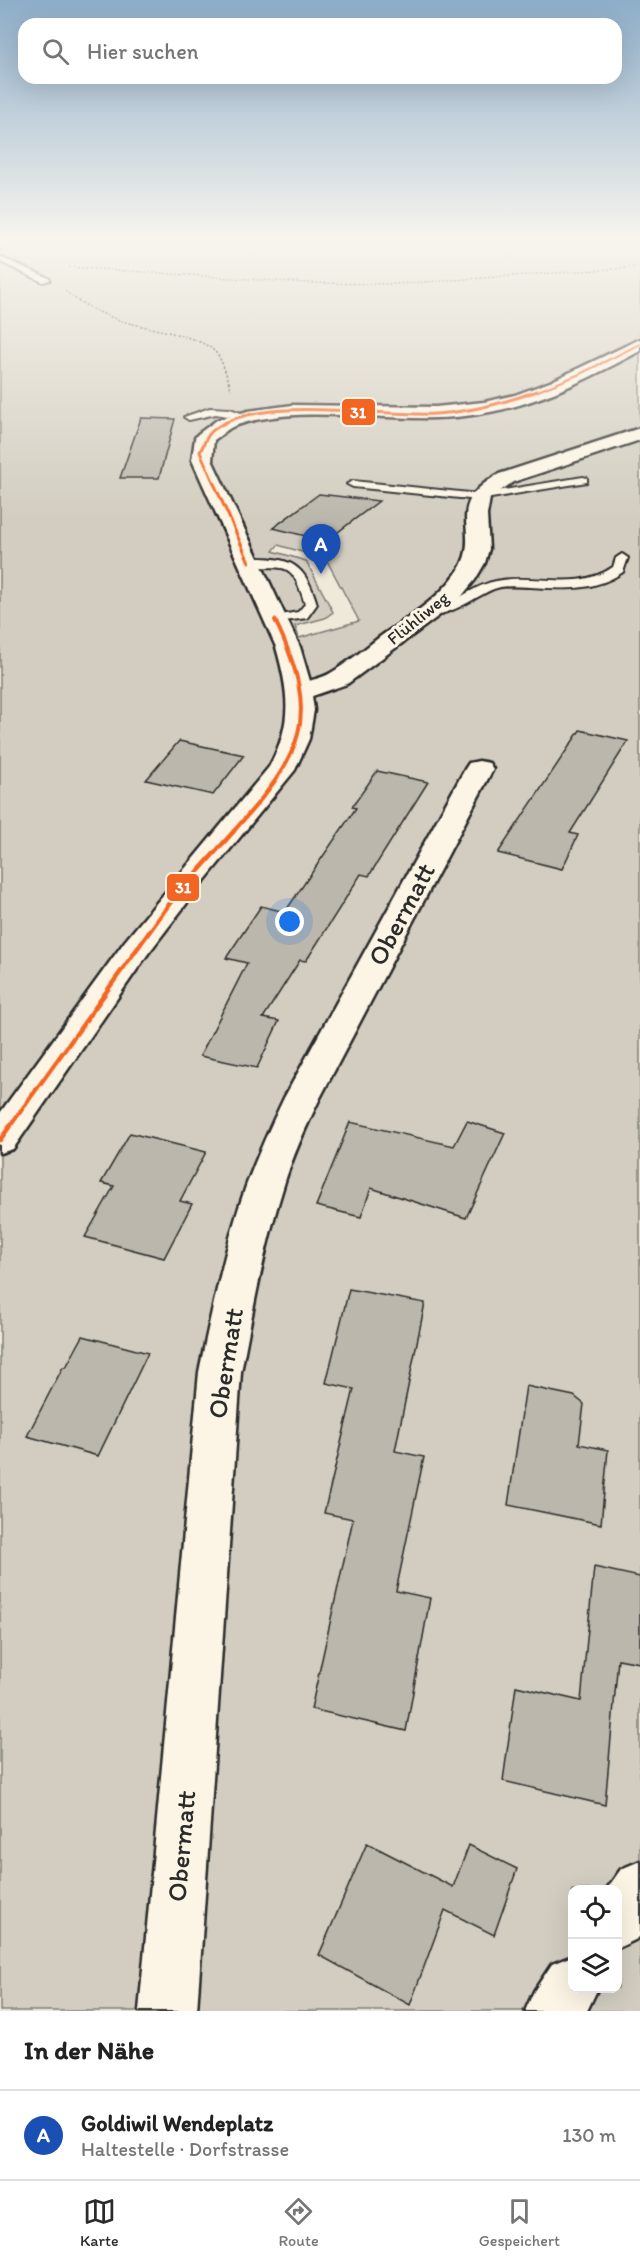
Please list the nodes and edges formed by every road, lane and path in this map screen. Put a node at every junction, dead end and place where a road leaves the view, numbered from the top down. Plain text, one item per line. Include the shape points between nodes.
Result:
1 (166, 331) edge
2 (640, 344) edge
3 (237, 413) junction
4 (189, 417) dead end
5 (640, 434) edge
6 (583, 480) dead end
7 (353, 484) dead end
8 (479, 496) junction
9 (622, 558) dead end
10 (249, 562) junction
11 (432, 610) junction
12 (275, 620) junction
13 (301, 692) junction
14 (479, 769) dead end
15 (0, 1140) edge
16 (640, 1888) edge
17 (622, 1914) edge
18 (568, 1991) edge
19 (168, 2011) edge
20 (554, 2011) edge

1 - 3 path via 216,352 231,385
2 - 3 street via 554,388 472,410 398,414
3 - 4 lane via 211,411
3 - 10 street via 211,432 200,453
5 - 8 street via 506,478
6 - 8 lane
7 - 8 lane
8 - 11 street, Flühliweg via 474,563 445,600
9 - 11 lane via 619,569 602,580 567,585 496,584 454,607
10 - 12 street
10 - 12 lane via 279,562 294,568 309,592 311,604 302,615
11 - 13 street, Flühliweg via 343,676
12 - 13 street via 288,647
13 - 15 street via 300,730 281,770 136,948
14 - 19 street, Obermatt via 298,1108 279,1147 250,1236 220,1372
16 - 17 street
18 - 20 street

